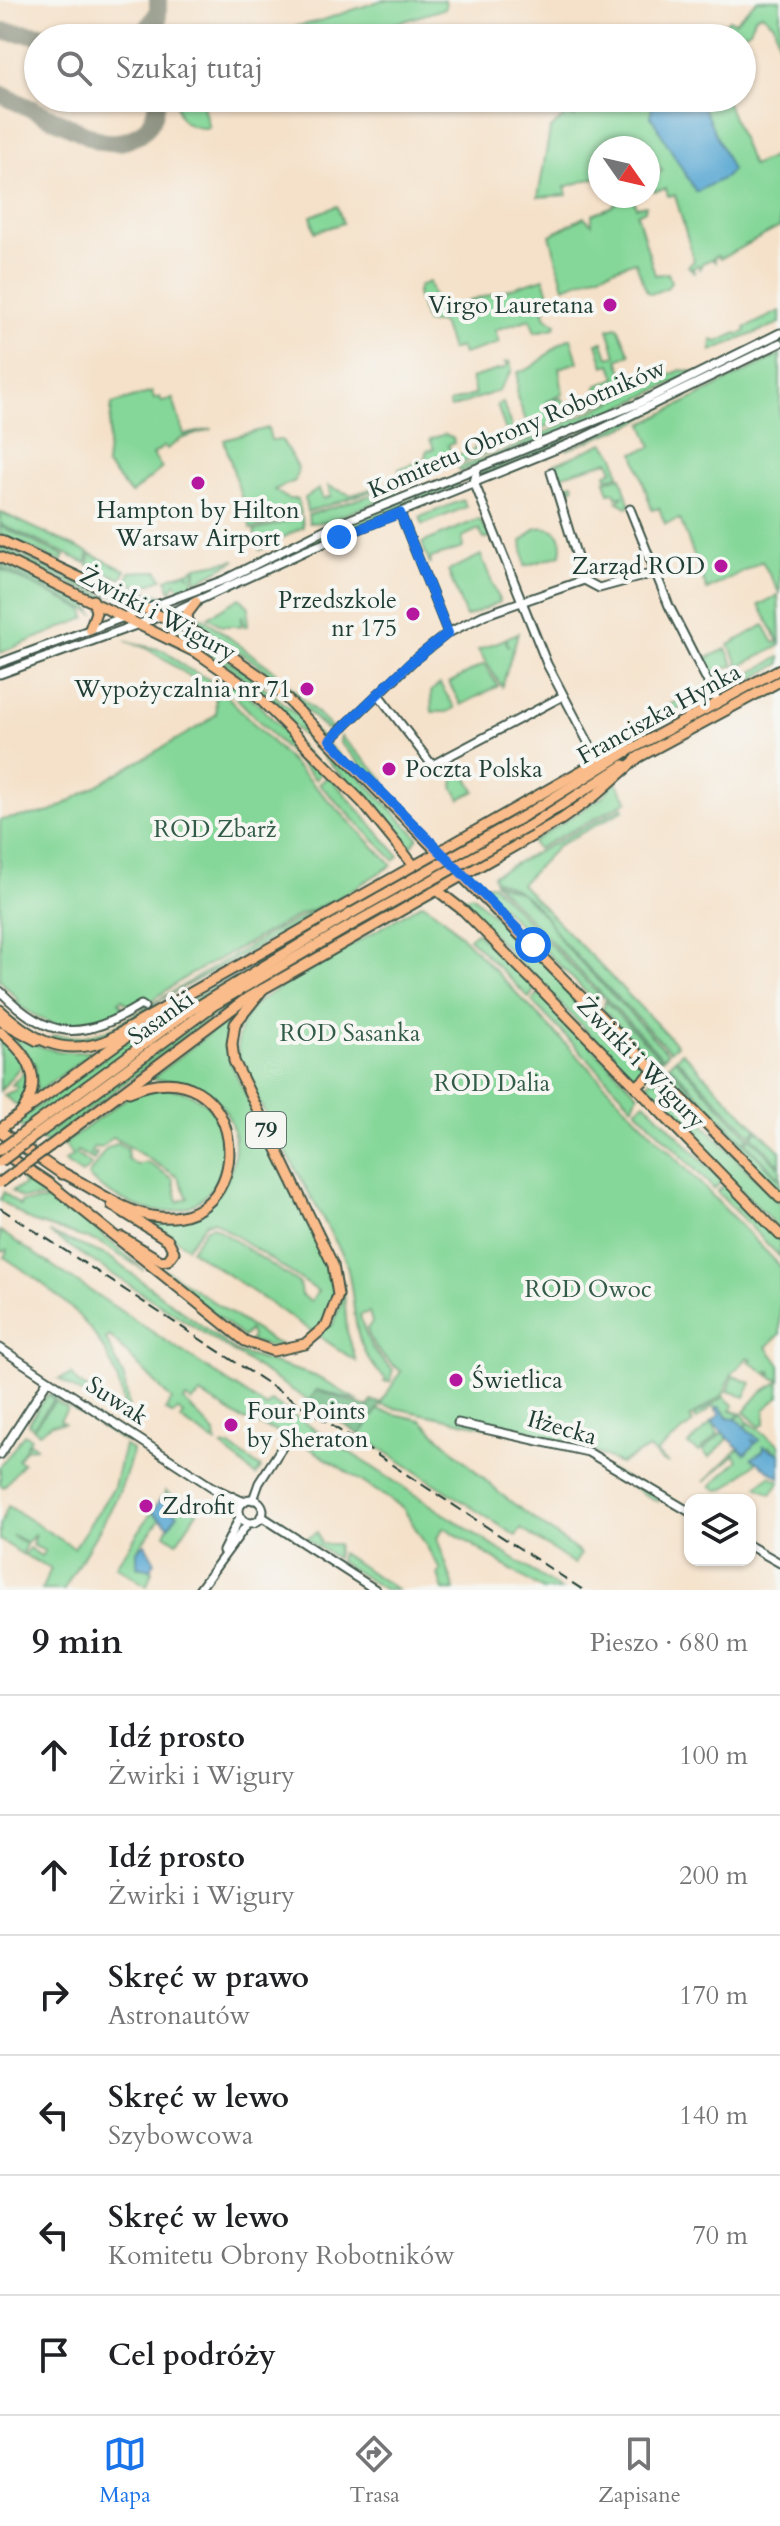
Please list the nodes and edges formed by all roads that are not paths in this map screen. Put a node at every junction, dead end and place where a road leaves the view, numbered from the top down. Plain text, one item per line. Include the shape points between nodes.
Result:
1 (780, 333) edge
2 (780, 343) edge
3 (477, 470) junction
4 (551, 472) dead end
5 (474, 482) junction
6 (630, 509) dead end
7 (400, 513) junction
8 (0, 540) edge
9 (0, 557) edge
10 (654, 573) junction
11 (584, 580) junction
12 (93, 600) junction
13 (521, 600) junction
14 (196, 602) junction
15 (147, 609) junction
16 (160, 615) junction
17 (125, 617) junction
18 (137, 623) junction
19 (90, 629) junction
20 (189, 629) junction
21 (448, 633) junction
22 (0, 663) edge
23 (780, 669) edge
24 (0, 674) edge
25 (780, 681) edge
26 (378, 694) junction
27 (563, 696) junction
28 (718, 702) junction
29 (330, 740) junction
30 (628, 751) junction
31 (640, 756) junction
32 (598, 761) junction
33 (526, 821) junction
34 (439, 851) junction
35 (414, 865) junction
36 (462, 875) junction
37 (436, 890) junction
38 (353, 918) joint
39 (263, 989) junction
40 (0, 991) edge
41 (144, 1007) dead end
42 (0, 1010) edge
43 (149, 1017) junction
44 (0, 1020) edge
45 (0, 1032) edge
46 (37, 1040) junction
47 (656, 1070) junction
48 (636, 1087) junction
49 (99, 1110) junction
50 (15, 1118) junction
51 (0, 1130) edge
52 (31, 1133) junction
53 (0, 1150) edge
54 (0, 1162) edge
55 (59, 1171) junction
56 (0, 1183) edge
57 (780, 1198) edge
58 (95, 1220) junction
59 (780, 1235) edge
60 (0, 1348) edge
61 (48, 1380) junction
62 (458, 1423) dead end
63 (288, 1438) dead end
64 (0, 1455) edge
65 (212, 1487) junction
66 (253, 1500) junction
67 (244, 1502) junction
68 (684, 1508) edge
69 (261, 1516) junction
70 (243, 1518) junction
71 (756, 1549) edge
72 (780, 1563) edge
73 (199, 1590) edge
74 (376, 1590) edge

1 - 3 street, Komitetu Obrony Robotników via 637,404
2 - 5 street, Komitetu Obrony Robotników via 638,414
3 - 5 street
3 - 15 street, Komitetu Obrony Robotników via 328,528 224,580
4 - 11 street
5 - 7 street, Komitetu Obrony Robotników
5 - 13 street
6 - 10 street
7 - 14 street, Komitetu Obrony Robotników
7 - 21 street
8 - 15 main road, Żwirki i Wigury
9 - 12 main road, Żwirki i Wigury
10 - 11 street via 599,588
10 - 28 street
11 - 13 street
12 - 17 main road, Żwirki i Wigury
12 - 19 main road via 96,612
13 - 21 street
13 - 27 street
14 - 16 street, Komitetu Obrony Robotników
14 - 20 main road via 187,614
15 - 16 main road, Żwirki i Wigury
15 - 17 street, Komitetu Obrony Robotników
16 - 18 street, Komitetu Obrony Robotników
16 - 20 main road, Żwirki i Wigury
17 - 18 main road, Żwirki i Wigury
17 - 19 street, Komitetu Obrony Robotników
18 - 24 street, Komitetu Obrony Robotników
18 - 35 main road, Żwirki i Wigury via 199,654 252,691 356,795
19 - 22 street, Komitetu Obrony Robotników
20 - 29 main road, Żwirki i Wigury via 260,674
21 - 26 street
23 - 28 main road, Franciszka Hynka
25 - 31 main road, Franciszka Hynka / 79
26 - 27 street via 432,765
26 - 29 street
27 - 32 street
28 - 30 main road, Franciszka Hynka
29 - 34 main road, Żwirki i Wigury
30 - 32 main road
30 - 33 main road, Franciszka Hynka
31 - 33 main road, Franciszka Hynka
31 - 36 main road, 79 via 579,808
32 - 34 main road
33 - 38 main road, Franciszka Hynka, bridge
34 - 35 main road
34 - 36 main road, Żwirki i Wigury
35 - 37 main road, Żwirki i Wigury
35 - 43 main road
36 - 37 main road, 79
36 - 47 main road, Żwirki i Wigury
37 - 39 main road, 79
37 - 48 main road, Żwirki i Wigury via 464,911
38 - 52 main road, Sasanki via 185,1014
39 - 49 main road
39 - 58 main road, 79 via 235,1024 234,1061 335,1272 335,1309 315,1338 284,1350 248,1343
40 - 41 street via 33,1021 54,1029 85,1031
42 - 46 main road
43 - 46 main road via 94,1045 66,1048
43 - 50 main road
44 - 46 highway
45 - 50 main road via 33,1072 32,1094
47 - 48 main road
47 - 57 main road, Żwirki i Wigury
48 - 59 main road, Żwirki i Wigury
49 - 55 main road via 155,1084 178,1084 198,1092 227,1126 231,1155 222,1182 195,1209 157,1217
49 - 56 main road, bridge
50 - 51 main road
51 - 55 main road
52 - 53 main road, Sasanki, bridge
52 - 54 main road, Sasanki, bridge
53 - 58 main road, 79
55 - 58 main road via 168,1240 173,1254 166,1261 157,1260
60 - 61 street, Suwak
61 - 64 street
61 - 65 street, Suwak
62 - 68 street, Iłżecka via 588,1452
63 - 66 street
65 - 67 street, Suwak
65 - 70 street, Suwak
66 - 67 street
66 - 69 street via 261,1507
67 - 70 street
69 - 70 street
69 - 74 street
70 - 73 street
71 - 72 street

